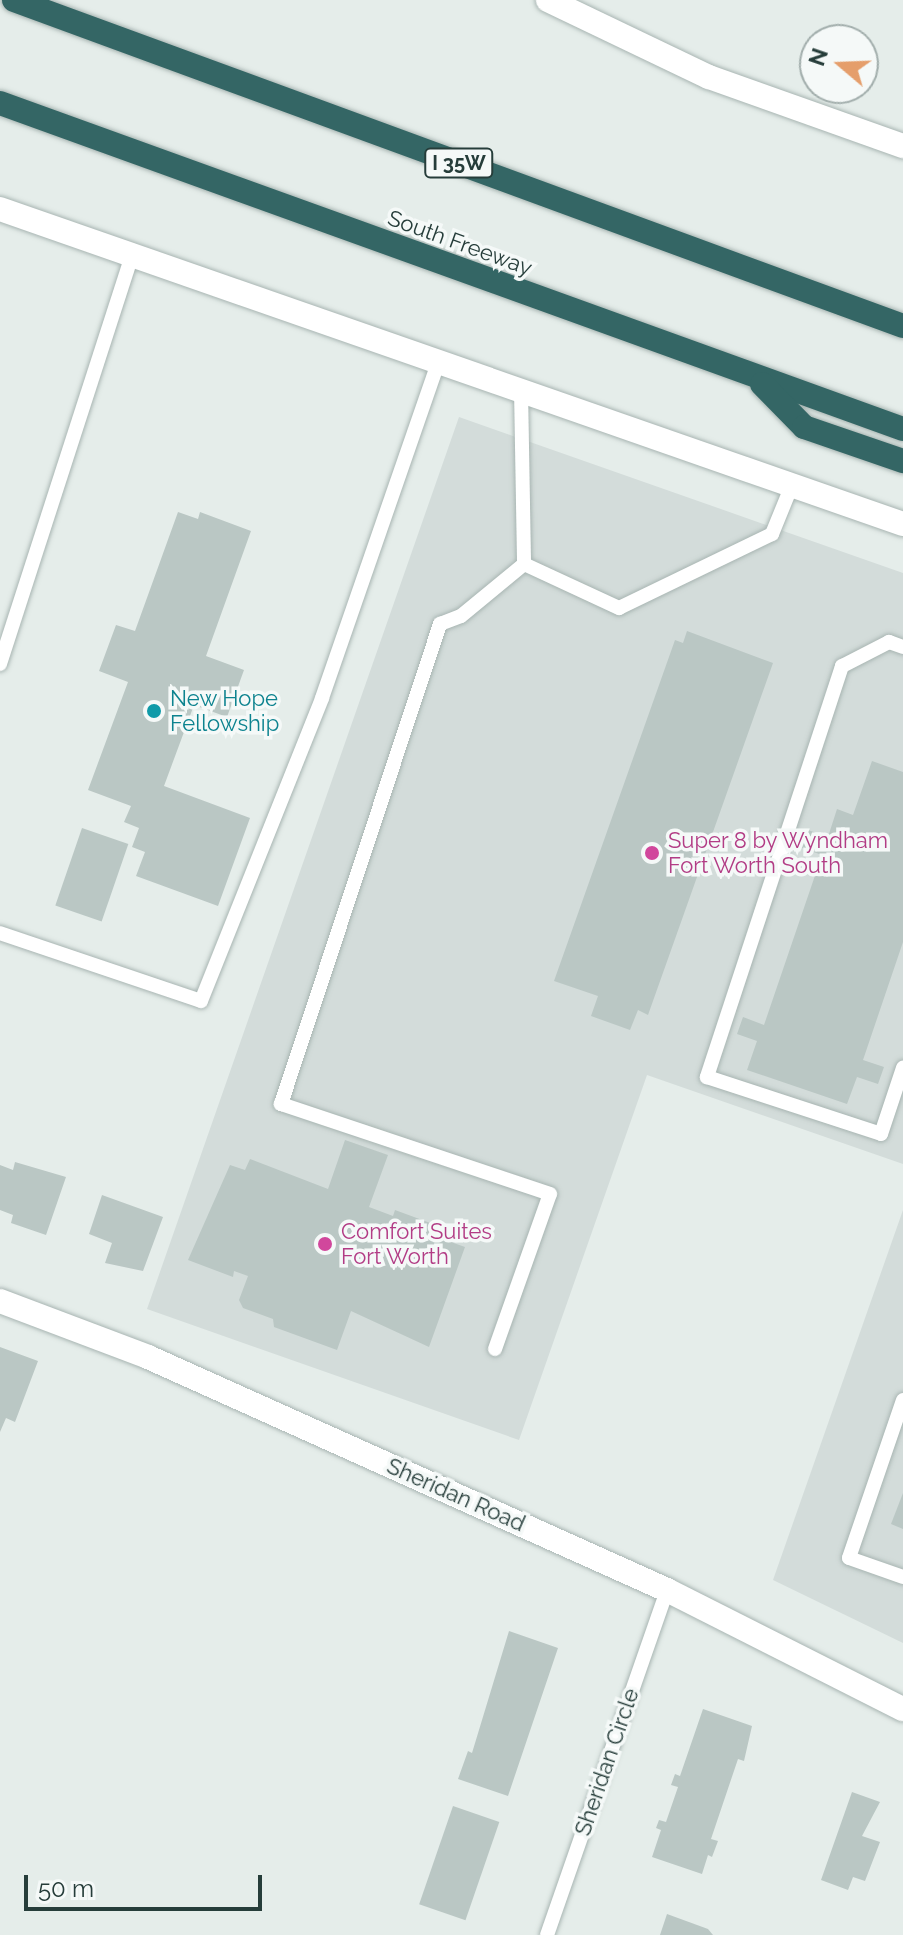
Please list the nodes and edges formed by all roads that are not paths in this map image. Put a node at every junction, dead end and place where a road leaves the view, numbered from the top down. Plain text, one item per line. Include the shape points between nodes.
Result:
1 (14, 0) edge
2 (548, 0) edge
3 (0, 103) edge
4 (903, 146) edge
5 (0, 209) edge
6 (133, 253) junction
7 (903, 326) edge
8 (439, 360) junction
9 (758, 379) junction
10 (521, 389) junction
11 (903, 429) edge
12 (903, 461) edge
13 (792, 485) junction
14 (903, 524) edge
15 (524, 564) junction
16 (903, 647) edge
17 (0, 664) edge
18 (0, 933) edge
19 (903, 1068) edge
20 (0, 1301) edge
21 (495, 1349) dead end
22 (903, 1400) edge
23 (903, 1577) edge
24 (667, 1590) junction
25 (903, 1709) edge
26 (547, 1935) edge

1 - 7 highway, I 35W
2 - 4 main road via 709,77
3 - 9 highway, South Freeway
5 - 6 main road
6 - 8 main road
6 - 17 lane
8 - 10 main road
8 - 18 lane via 322,698 201,1001
9 - 11 highway, South Freeway
9 - 12 highway via 804,427
10 - 13 main road
10 - 15 lane
13 - 14 main road
13 - 15 lane via 772,534 619,608
15 - 21 lane via 461,616 440,624 281,1104 550,1194
16 - 19 lane via 889,642 842,666 707,1077 881,1134
20 - 24 main road, Sheridan Road via 148,1357
22 - 23 lane via 849,1558
24 - 25 main road, Sheridan Road
24 - 26 lane, Sheridan Circle

